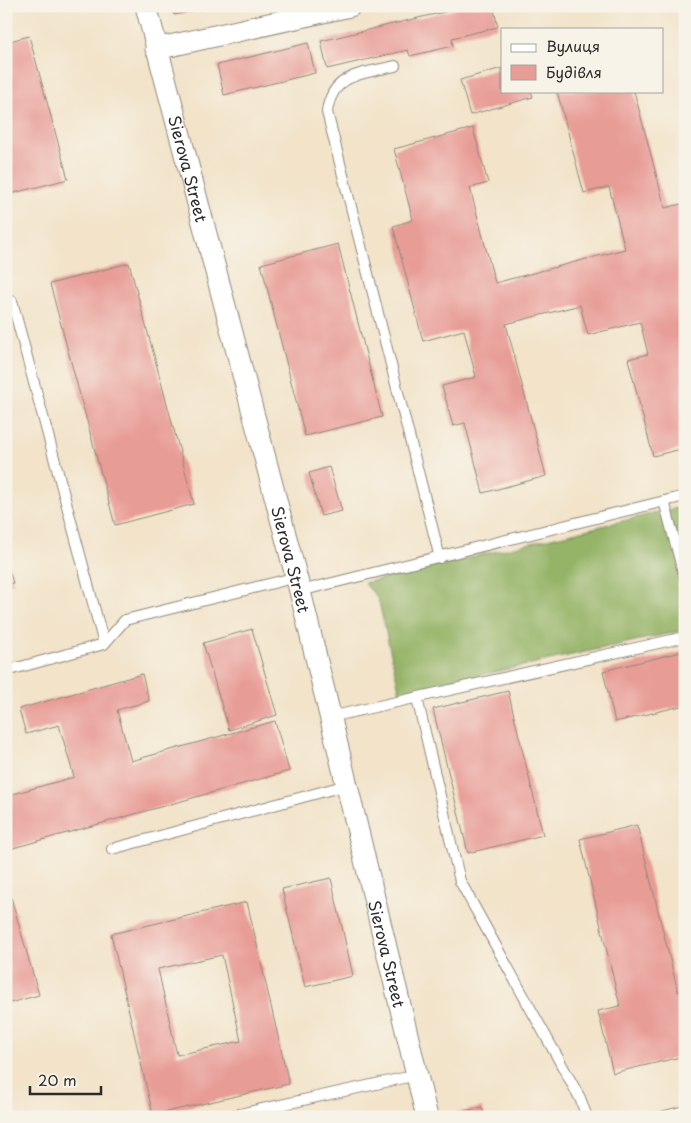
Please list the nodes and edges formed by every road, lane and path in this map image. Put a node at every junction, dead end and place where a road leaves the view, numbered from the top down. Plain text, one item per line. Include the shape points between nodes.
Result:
1 (146, 6) edge
2 (350, 6) edge
3 (156, 48) junction
4 (395, 66) dead end
5 (12, 301) dead end
6 (685, 496) edge
7 (664, 501) junction
8 (440, 558) junction
9 (685, 579) edge
10 (299, 584) junction
11 (685, 637) edge
12 (104, 644) junction
13 (6, 671) edge
14 (417, 698) junction
15 (330, 717) junction
16 (347, 786) junction
17 (112, 849) dead end
18 (417, 1076) junction
19 (680, 1114) edge
20 (226, 1117) edge
21 (427, 1117) edge
22 (587, 1117) edge
23 (661, 1117) edge

1 - 3 street, Sierova Street
2 - 3 street
3 - 10 street, Sierova Street
4 - 8 lane via 346,78 328,99 327,112
5 - 12 lane
6 - 7 lane
7 - 8 lane
7 - 9 lane
8 - 10 lane
10 - 12 lane via 125,620
10 - 15 street, Sierova Street
11 - 14 lane
12 - 13 lane
14 - 15 lane
14 - 22 lane via 460,881 580,1098
15 - 16 street, Sierova Street
16 - 17 lane
16 - 18 street, Sierova Street
18 - 20 lane
18 - 21 street, Sierova Street
19 - 23 lane

